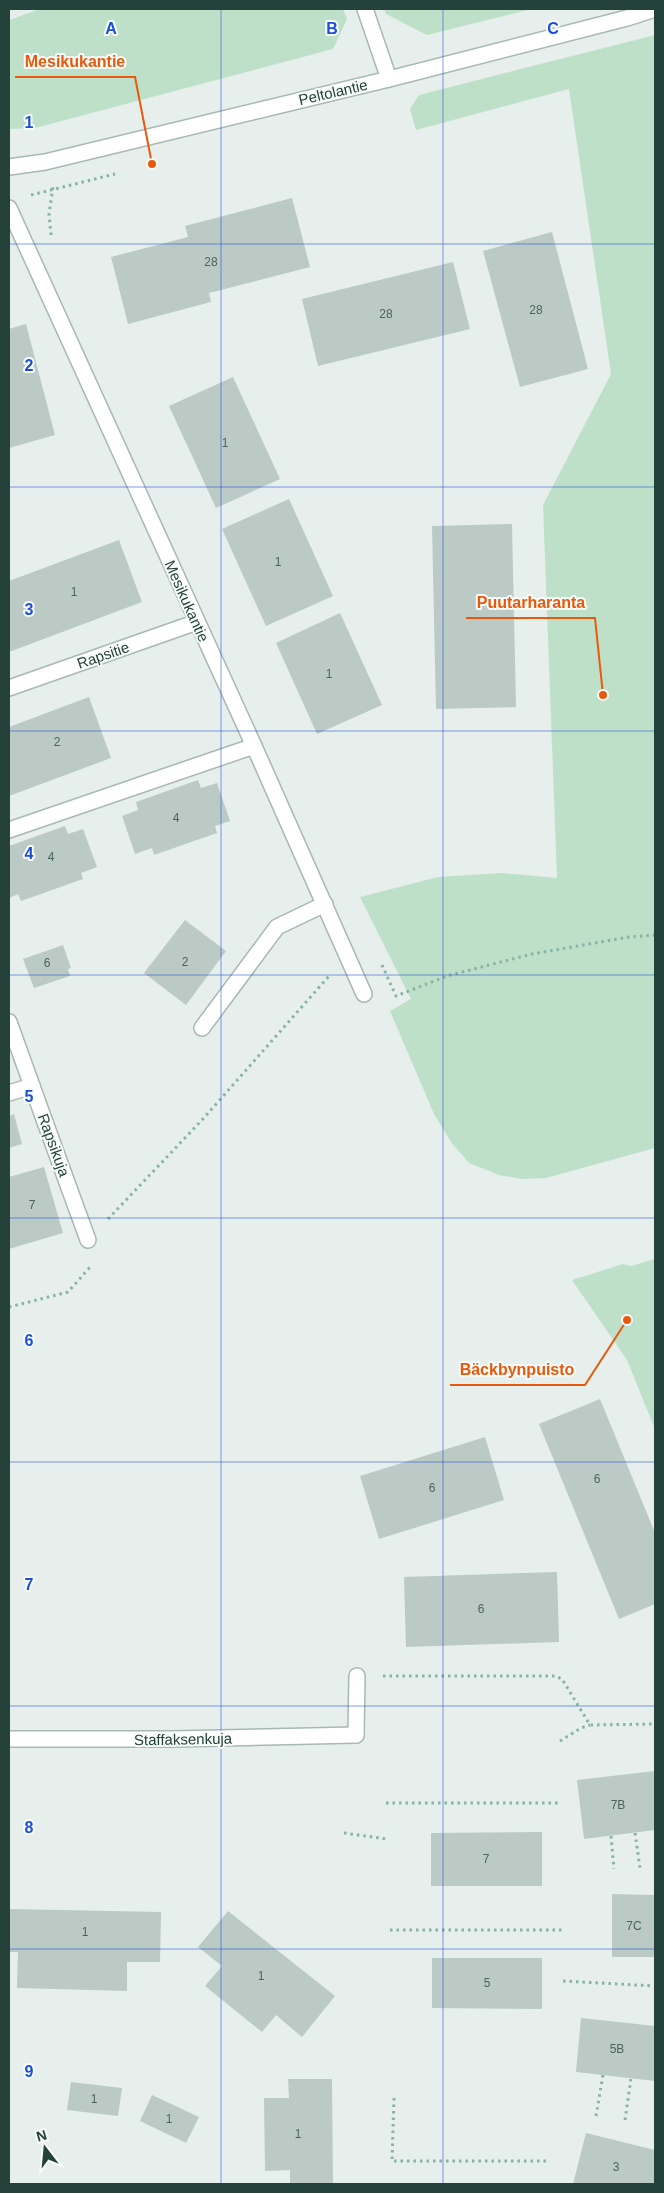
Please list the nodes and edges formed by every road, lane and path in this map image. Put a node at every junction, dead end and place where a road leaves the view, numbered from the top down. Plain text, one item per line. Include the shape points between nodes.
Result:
1 (365, 9) edge
2 (655, 9) edge
3 (389, 78) junction
4 (9, 167) edge
5 (9, 208) edge
6 (197, 622) junction
7 (9, 688) edge
8 (254, 746) junction
9 (9, 830) edge
10 (325, 904) junction
11 (655, 935) edge
12 (350, 961) junction
13 (364, 994) dead end
14 (396, 996) dead end
15 (9, 1022) edge
16 (202, 1028) dead end
17 (32, 1086) junction
18 (9, 1093) edge
19 (88, 1240) joint
20 (96, 1260) dead end
21 (9, 1308) edge
22 (357, 1676) joint
23 (655, 1724) edge
24 (590, 1725) junction
25 (9, 1739) edge
26 (560, 1741) dead end
27 (386, 1803) dead end
28 (558, 1803) dead end
29 (344, 1833) dead end
30 (635, 1833) dead end
31 (611, 1836) dead end
32 (387, 1839) dead end
33 (640, 1868) dead end
34 (614, 1869) dead end
35 (390, 1930) dead end
36 (562, 1930) dead end
37 (563, 1981) dead end
38 (655, 1986) edge
39 (603, 2075) dead end
40 (632, 2078) dead end
41 (394, 2098) dead end
42 (596, 2116) dead end
43 (624, 2120) dead end
44 (550, 2161) dead end

1 - 3 street
2 - 3 street, Peltolantie
3 - 4 street, Peltolantie via 44,162
5 - 6 street, Mesikukantie
6 - 7 street, Rapsitie
6 - 8 street, Mesikukantie
8 - 9 street
8 - 10 street, Mesikukantie
10 - 12 street, Mesikukantie
10 - 16 street via 277,927
11 - 14 path via 532,954 447,976
12 - 13 street, Mesikukantie
12 - 19 path via 328,978 202,1120
15 - 17 street, Rapsikuja
17 - 18 street
17 - 19 street, Rapsikuja
20 - 21 path via 68,1292
22 - 24 path via 555,1676 562,1679
22 - 25 street, Staffaksenkuja via 356,1735
23 - 24 path
24 - 26 path
27 - 28 path
29 - 32 path
30 - 33 path
31 - 34 path
35 - 36 path
37 - 38 path
39 - 42 path
40 - 43 path
41 - 44 path via 392,2162

